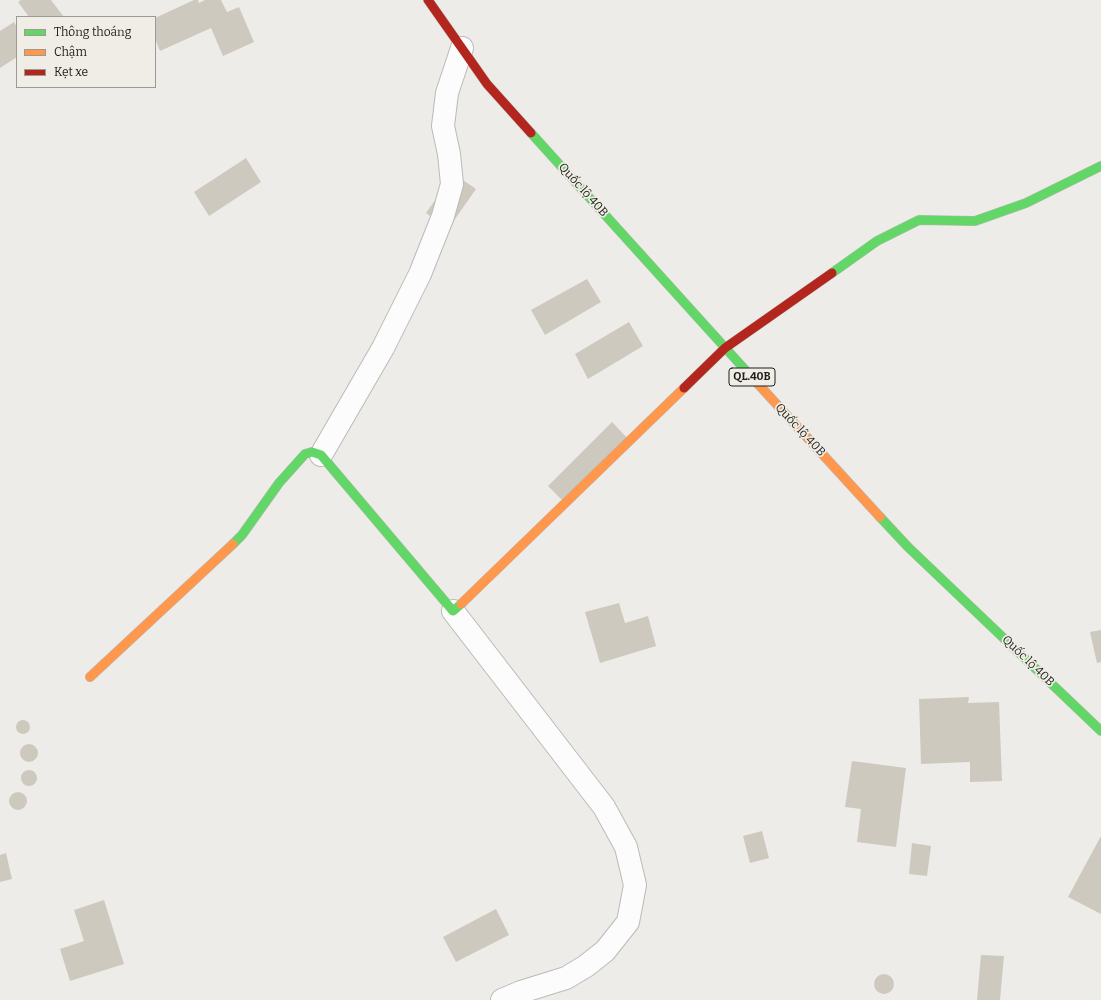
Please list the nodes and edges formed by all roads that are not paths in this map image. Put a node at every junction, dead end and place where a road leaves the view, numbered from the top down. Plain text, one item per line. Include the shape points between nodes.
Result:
1 (428, 0) edge
2 (462, 48) junction
3 (1101, 166) edge
4 (725, 348) junction
5 (321, 454) junction
6 (453, 611) junction
7 (90, 677) dead end
8 (1101, 731) edge
9 (502, 1000) edge

1 - 2 main road, Quốc lộ 40B / QL.40B
2 - 4 main road, Quốc lộ 40B / QL.40B via 487,84
2 - 5 street via 447,93 443,126 452,184 443,216 420,274 383,348
3 - 4 main road via 1026,203 975,221 919,220 877,241
4 - 6 main road
4 - 8 main road, Quốc lộ 40B / QL.40B via 908,547
5 - 6 main road
5 - 7 main road via 305,454 279,483 247,529 228,550
6 - 9 street via 604,806 626,847 634,885 628,922 605,951 566,978

